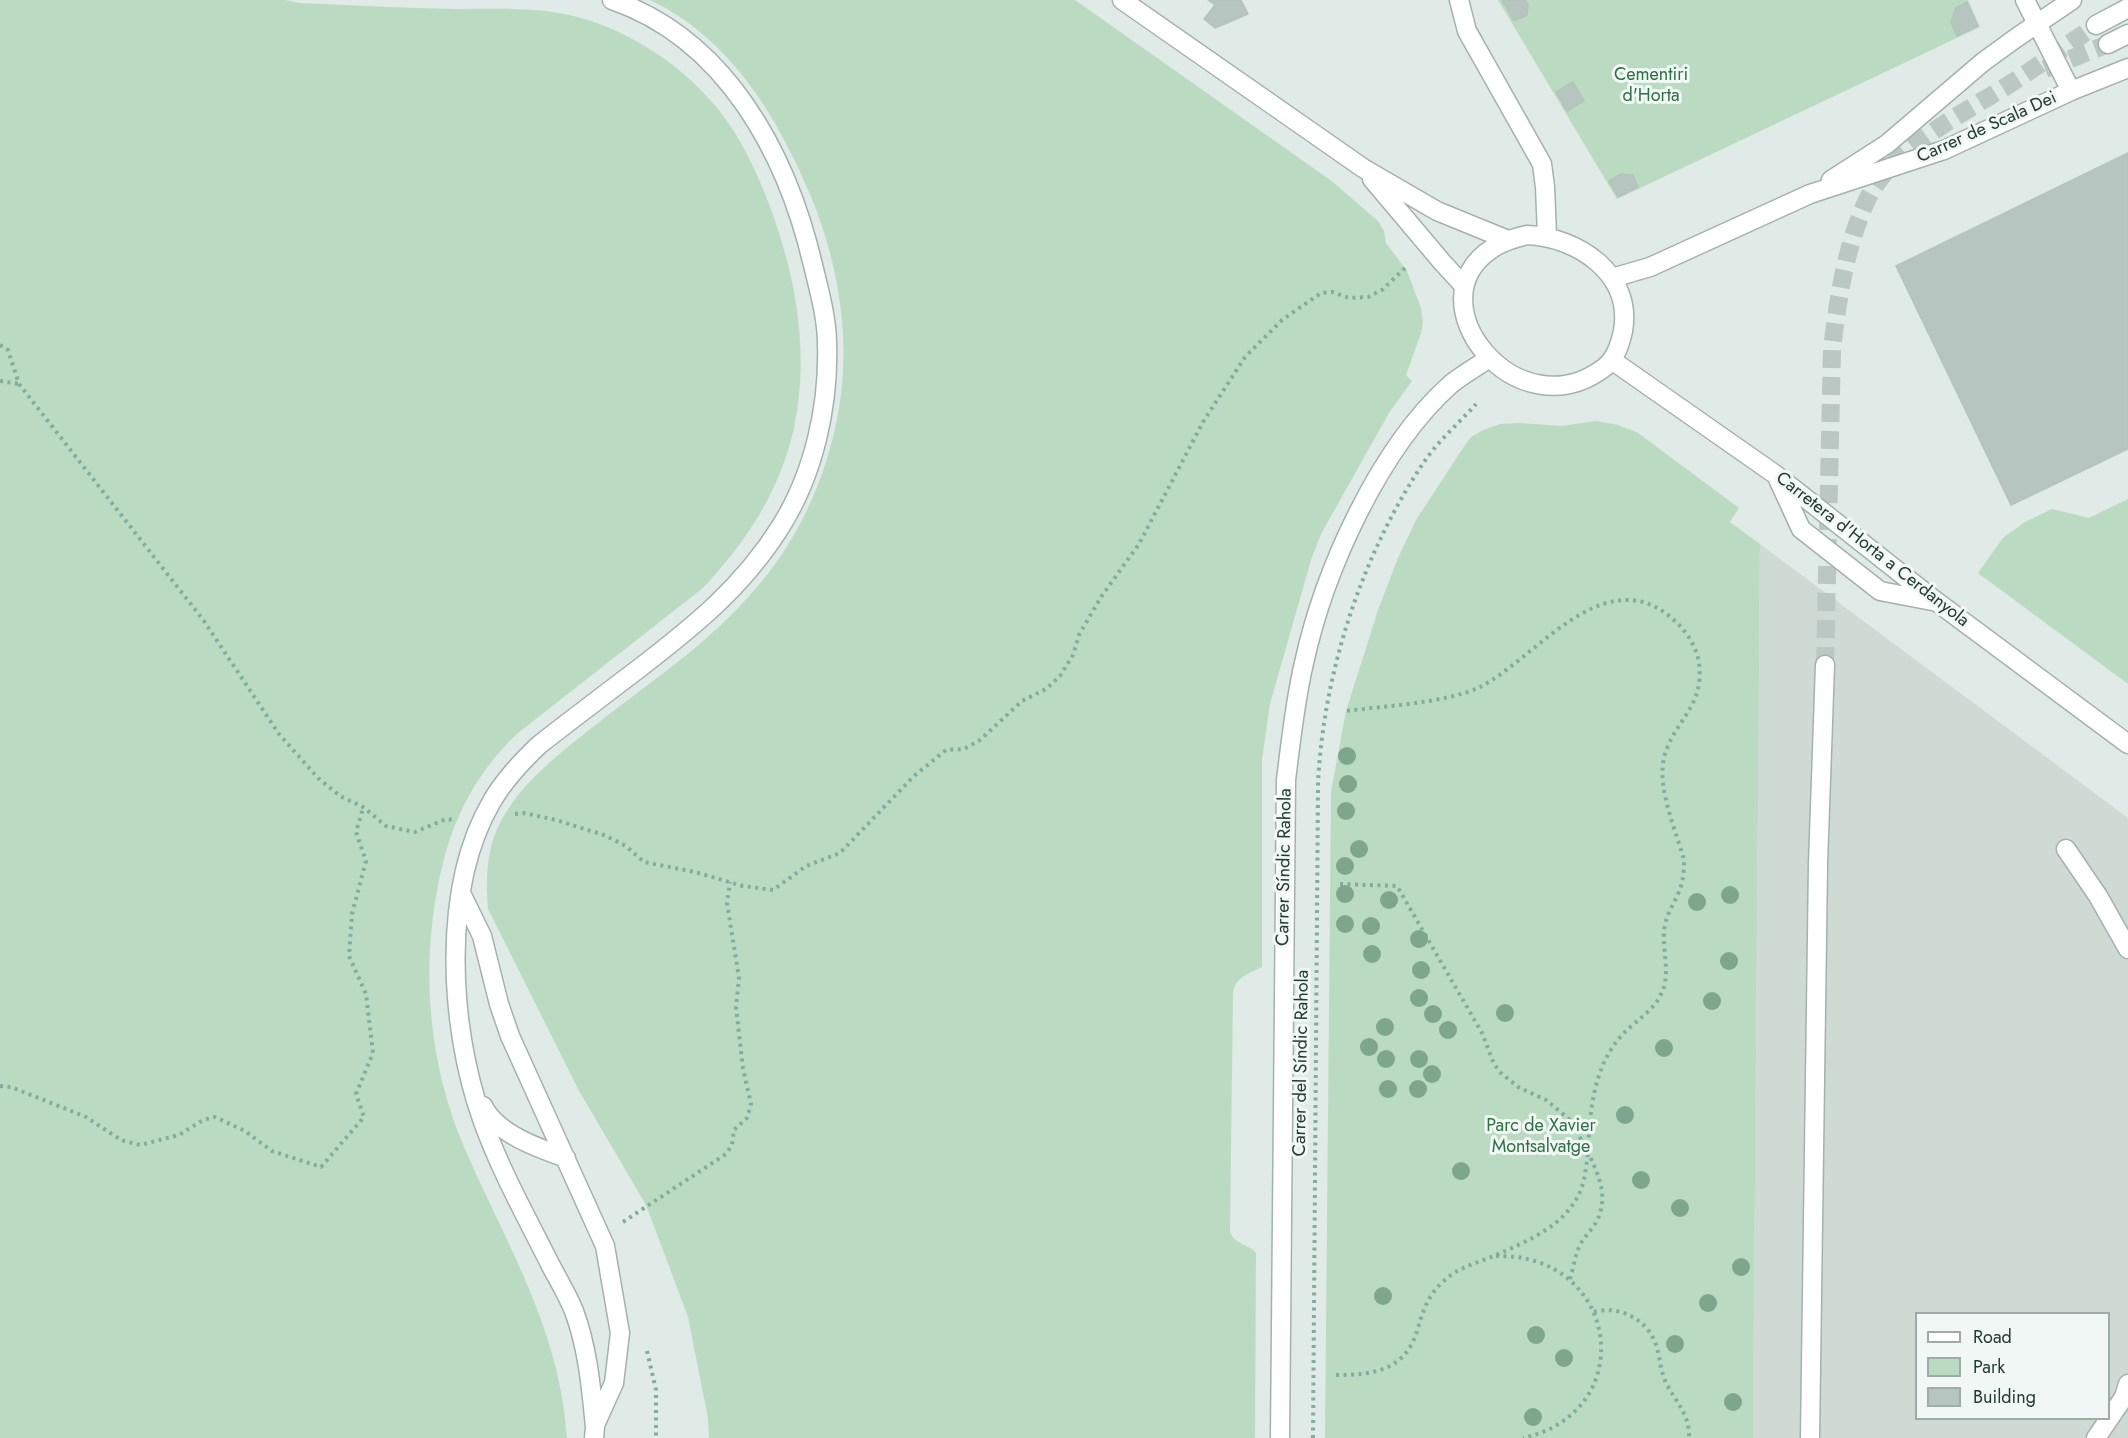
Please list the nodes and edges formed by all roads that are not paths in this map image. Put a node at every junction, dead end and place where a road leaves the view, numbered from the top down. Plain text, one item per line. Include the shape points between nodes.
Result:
1 (612, 0) edge
2 (1122, 0) edge
3 (1459, 0) edge
4 (2025, 0) edge
5 (2072, 0) edge
6 (2128, 8) edge
7 (2037, 22) junction
8 (2096, 25) tunnel mouth
9 (2128, 34) edge
10 (2108, 44) tunnel mouth
11 (2128, 68) edge
12 (2071, 91) junction
13 (1363, 168) junction
14 (1810, 194) junction
15 (1547, 236) junction
16 (1508, 240) junction
17 (1612, 278) junction
18 (1464, 286) junction
19 (1488, 359) junction
20 (1613, 361) junction
21 (1776, 474) junction
22 (1937, 602) junction
23 (1826, 665) tunnel mouth
24 (2128, 744) edge
25 (2066, 849) dead end
26 (461, 893) junction
27 (2128, 950) edge
28 (470, 1080) junction
29 (566, 1158) junction
30 (2128, 1384) edge
31 (2110, 1417) edge
32 (2108, 1420) edge
33 (594, 1432) edge
34 (1280, 1438) edge
35 (1810, 1438) edge
36 (2096, 1438) edge

1 - 26 street via 657,20 708,58 733,87 774,156 791,192 820,292 827,342 823,409 798,493 782,524 742,578 694,626 539,745 506,780 481,823
2 - 13 street
3 - 15 street via 1467,31 1542,164
4 - 7 street
5 - 7 street, Carrer de Scala Dei
6 - 8 street
7 - 12 street
7 - 14 street, Carrer de Scala Dei via 1887,144
9 - 10 street
11 - 12 street, Carrer de Scala Dei
12 - 14 street, Carrer de Scala Dei via 1944,150
13 - 16 street via 1437,211
13 - 18 street
14 - 17 street, Carrer de Scala Dei via 1650,267
15 - 16 street via 1527,235
15 - 17 street via 1591,256
16 - 18 street via 1480,258
17 - 20 street via 1621,293 1626,315
18 - 19 street via 1468,324
19 - 20 street via 1521,380 1540,385 1579,381
19 - 34 street, Carrer Síndic Rahola via 1452,383 1394,451 1342,548 1320,604 1304,661 1286,780
20 - 21 street, Carretera d'Horta a Cerdanyola
21 - 22 street, Carretera d'Horta a Cerdanyola
21 - 22 street via 1801,529 1818,543 1880,591
22 - 24 street, Carretera d'Horta a Cerdanyola
23 - 35 street via 1818,864
25 - 27 street
26 - 28 street via 457,992
26 - 29 street via 482,936 510,1036
28 - 29 street via 489,1118 529,1144
28 - 33 street via 495,1151 573,1310 586,1354
29 - 33 street via 605,1246 620,1333 614,1383
30 - 31 street
32 - 36 street

